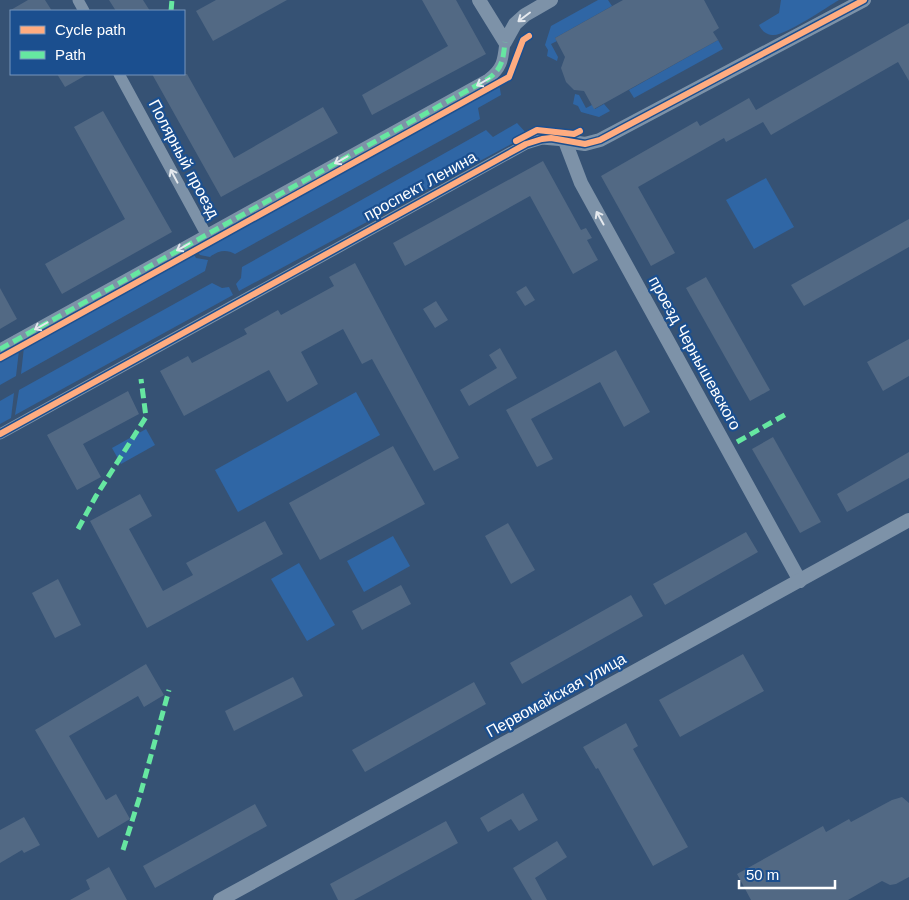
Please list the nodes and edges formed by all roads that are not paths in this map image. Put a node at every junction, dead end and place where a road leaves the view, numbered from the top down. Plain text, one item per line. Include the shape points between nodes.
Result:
1 (479, 0) edge
2 (551, 0) edge
3 (864, 0) edge
4 (505, 42) junction
5 (120, 75) edge
6 (565, 141) junction
7 (206, 234) junction
8 (0, 349) edge
9 (0, 434) edge
10 (909, 520) edge
11 (800, 581) junction
12 (220, 900) edge

1 - 4 street
2 -> 4 street via 525,15
3 - 6 street, проспект Ленина via 600,140 585,144
4 -> 7 street via 502,64 488,79
7 -> 5 street, Полярный проезд
6 - 9 street, проспект Ленина via 542,139 526,144
11 -> 6 street, проезд Чернышевского via 581,183
7 -> 8 street
10 - 11 street, Первомайская улица
11 - 12 street, Первомайская улица

